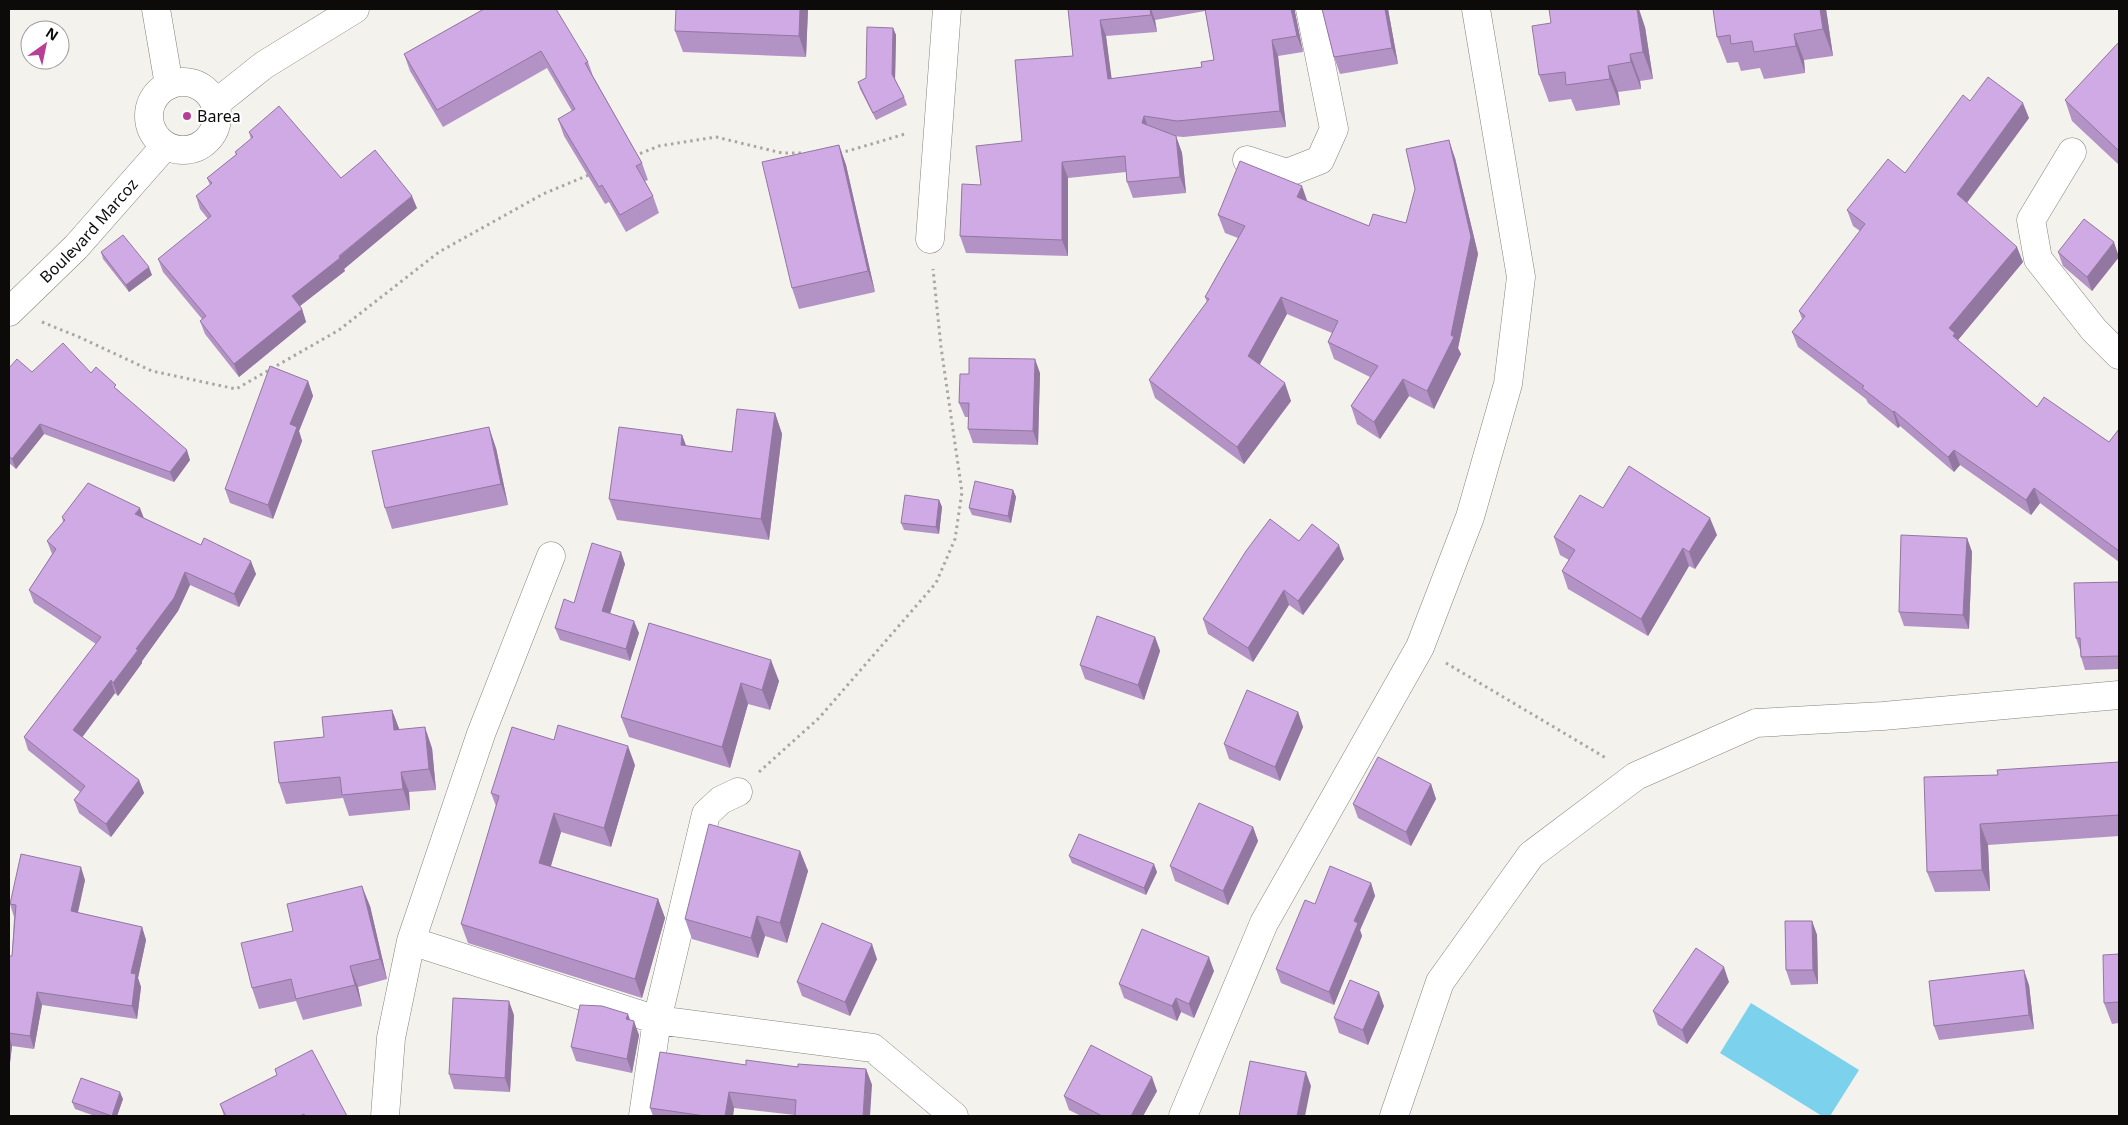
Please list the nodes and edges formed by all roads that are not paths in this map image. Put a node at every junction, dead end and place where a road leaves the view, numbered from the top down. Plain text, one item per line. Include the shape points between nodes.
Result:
1 (156, 9) edge
2 (355, 9) edge
3 (948, 9) edge
4 (1310, 9) edge
5 (1476, 9) edge
6 (169, 84) junction
7 (216, 104) junction
8 (166, 146) junction
9 (2072, 152) dead end
10 (1247, 160) dead end
11 (930, 239) road end
12 (10, 311) edge
13 (2119, 355) edge
14 (551, 556) dead end
15 (2119, 695) edge
16 (738, 792) road end
17 (411, 941) junction
18 (657, 1020) junction
19 (385, 1116) edge
20 (643, 1116) edge
21 (954, 1116) edge
22 (1183, 1116) edge
23 (1394, 1116) edge

1 - 6 street
2 - 7 street via 264,65
3 - 11 street
4 - 10 street via 1334,129 1320,160 1287,174
5 - 22 street via 1521,277 1508,384 1470,516 1420,647 1264,923
6 - 7 street via 188,82 205,89
6 - 8 street via 155,96 149,113 152,132
7 - 8 street via 217,125 206,143 186,151
8 - 12 street, Boulevard Marcoz via 76,247
9 - 13 street via 2031,220 2038,259 2094,330
14 - 17 street via 481,734
15 - 23 street via 1756,723 1636,776 1531,855 1440,982
16 - 18 street via 721,800 706,814
17 - 18 street
17 - 19 street via 391,1038
18 - 20 street
18 - 21 street via 872,1048

